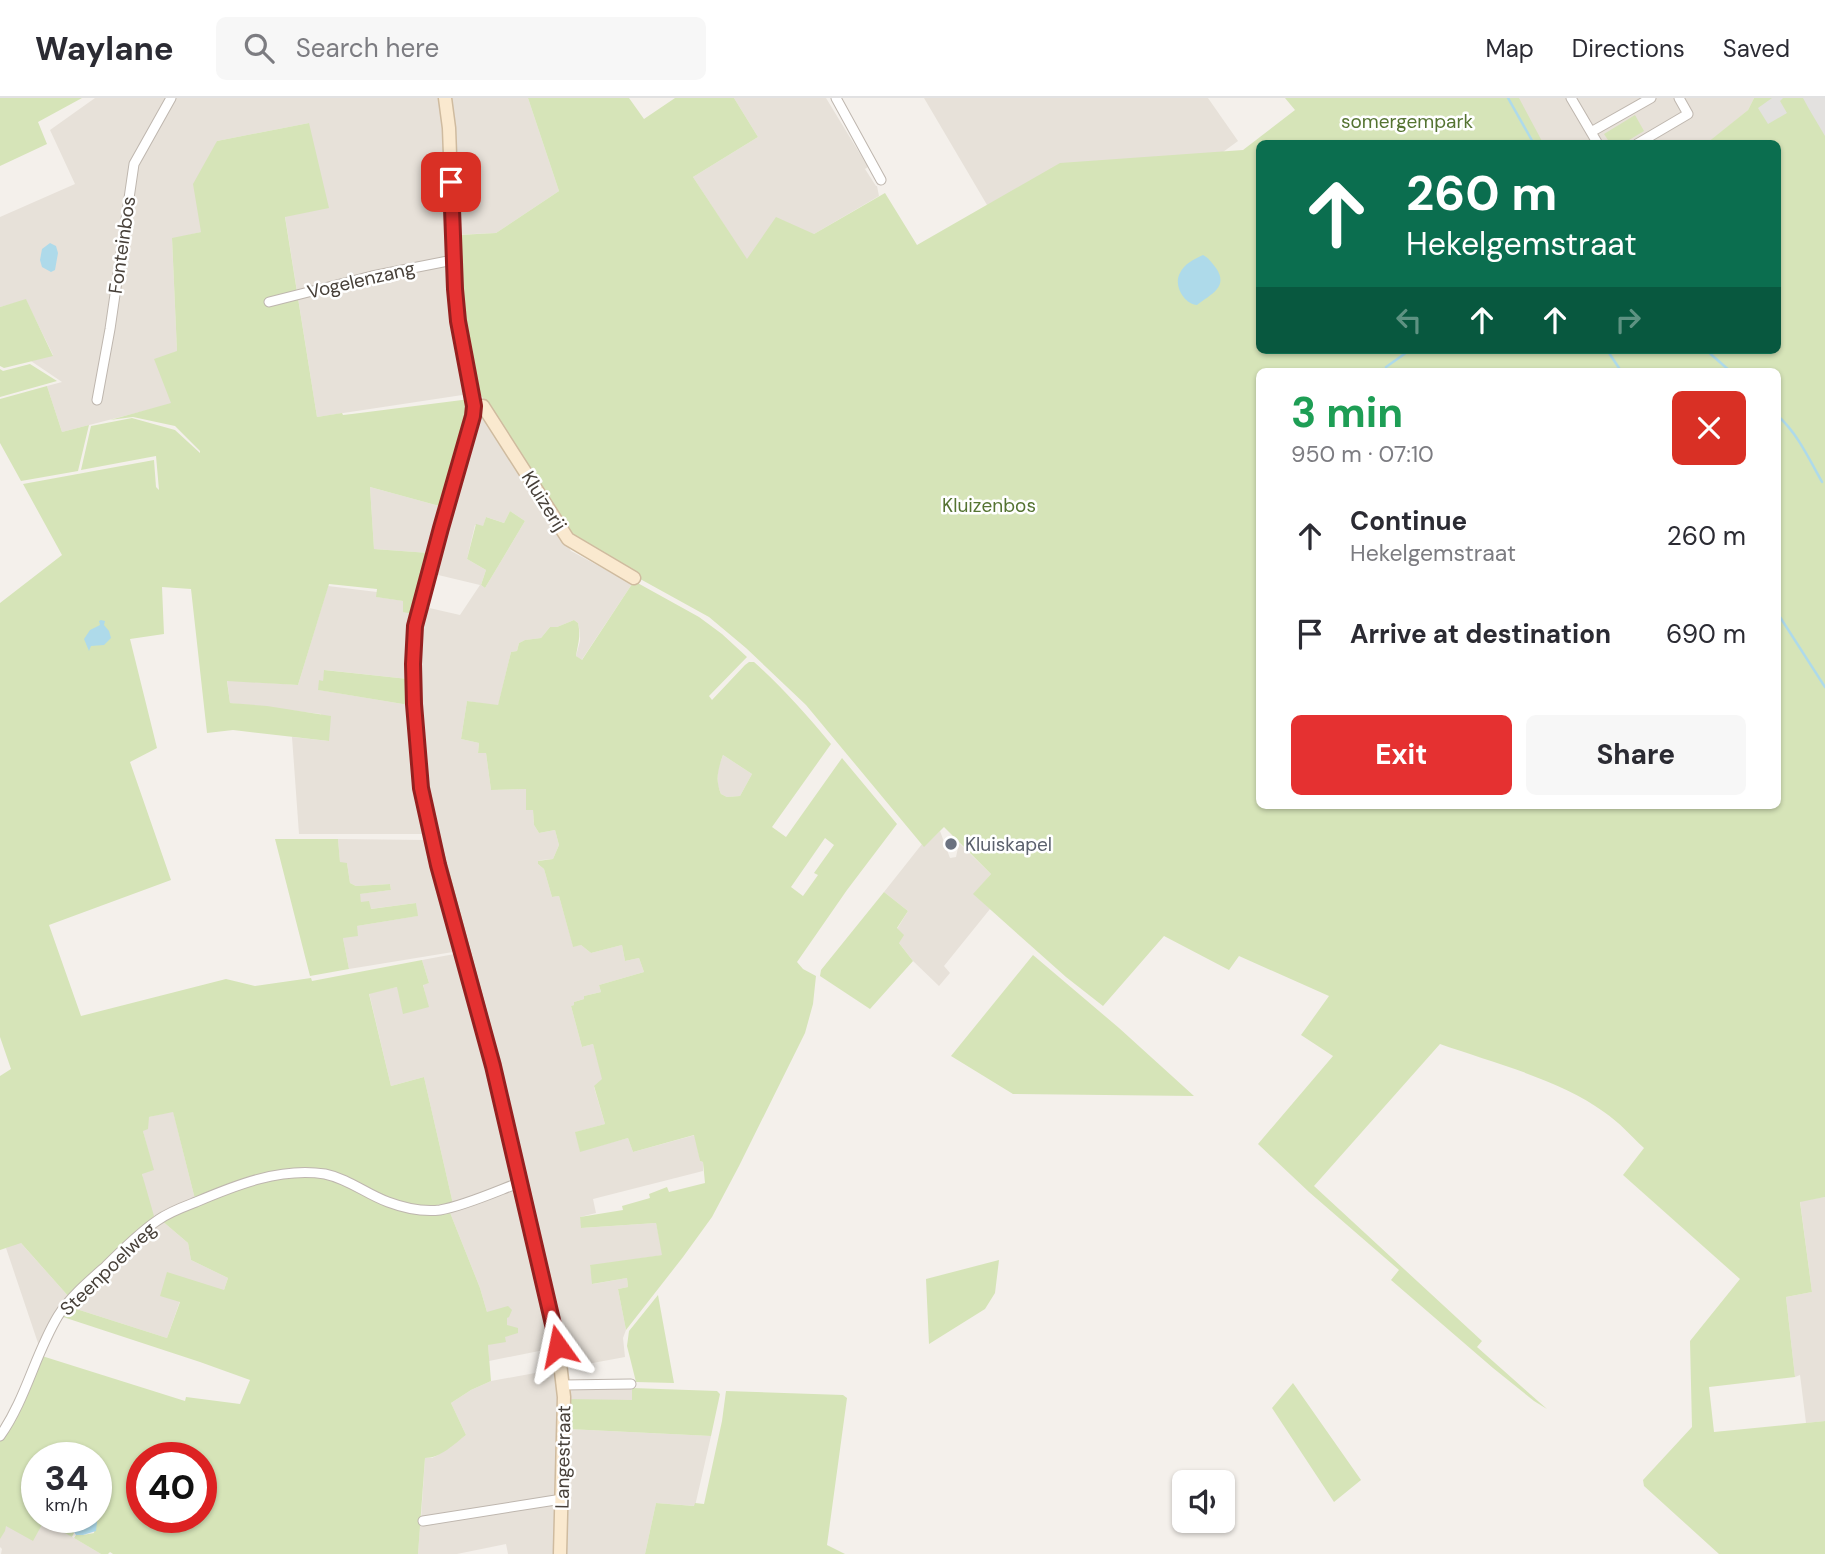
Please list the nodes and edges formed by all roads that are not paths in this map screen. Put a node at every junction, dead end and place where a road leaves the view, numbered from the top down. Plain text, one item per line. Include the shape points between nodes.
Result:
1 (172, 98) edge
2 (445, 98) edge
3 (836, 98) edge
4 (1571, 98) edge
5 (1651, 98) edge
6 (1679, 98) edge
7 (1591, 132) junction
8 (1596, 140) edge
9 (1644, 140) edge
10 (881, 180) dead end
11 (453, 260) junction
12 (269, 302) dead end
13 (97, 400) dead end
14 (474, 406) junction
15 (634, 579) dead end
16 (521, 1182) junction
17 (631, 1384) dead end
18 (563, 1385) junction
19 (0, 1436) edge
20 (562, 1499) junction
21 (423, 1521) dead end
22 (560, 1554) edge

1 - 13 street, Fonteinbos via 134,164
2 - 11 street
3 - 10 street
4 - 7 street
5 - 7 street
6 - 9 street via 1688,114
7 - 8 street
11 - 12 street, Vogelenzang
11 - 14 street via 458,321
14 - 15 street, Kluizerij via 483,406 568,539
14 - 16 street, Langestraat via 422,595 413,664 426,814
16 - 18 street, Langestraat
16 - 19 street, Steenpoelweg via 449,1208 428,1210 386,1201 336,1177 295,1174 247,1182 176,1210 120,1252 64,1307
17 - 18 street
18 - 20 street, Langestraat
20 - 21 street
20 - 22 street, Langestraat

